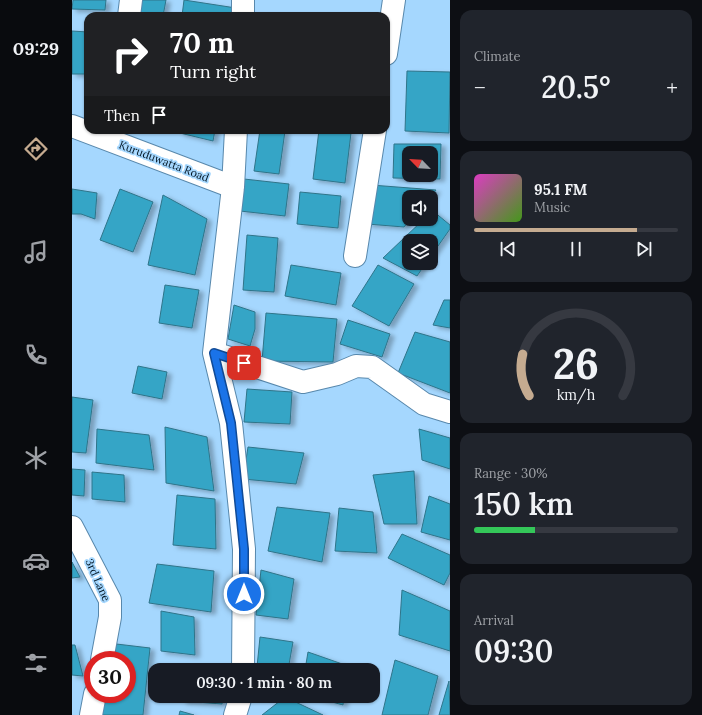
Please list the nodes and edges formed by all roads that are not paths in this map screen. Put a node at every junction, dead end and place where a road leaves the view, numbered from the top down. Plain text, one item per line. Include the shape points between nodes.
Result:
1 (131, 0) edge
2 (244, 0) edge
3 (394, 0) edge
4 (130, 12) edge
5 (243, 12) edge
6 (390, 27) edge
7 (72, 126) edge
8 (84, 129) edge
9 (236, 134) edge
10 (373, 134) edge
11 (113, 136) edge
12 (233, 187) junction
13 (355, 256) dead end
14 (214, 353) junction
15 (450, 412) edge
16 (72, 527) edge
17 (104, 651) edge
18 (243, 663) edge
19 (93, 703) edge
20 (239, 703) edge
21 (91, 715) edge
22 (235, 715) edge

1 - 4 street
2 - 5 street
3 - 6 street
7 - 8 street, Kuruduwatta Road
9 - 12 street
10 - 13 street
11 - 12 street, Kuruduwatta Road
12 - 14 street
14 - 15 street via 303,382 337,374 356,366 372,367 424,404
14 - 18 street via 231,423 244,549
16 - 17 street, 3rd Lane via 110,600 110,617
19 - 21 street
20 - 22 street

